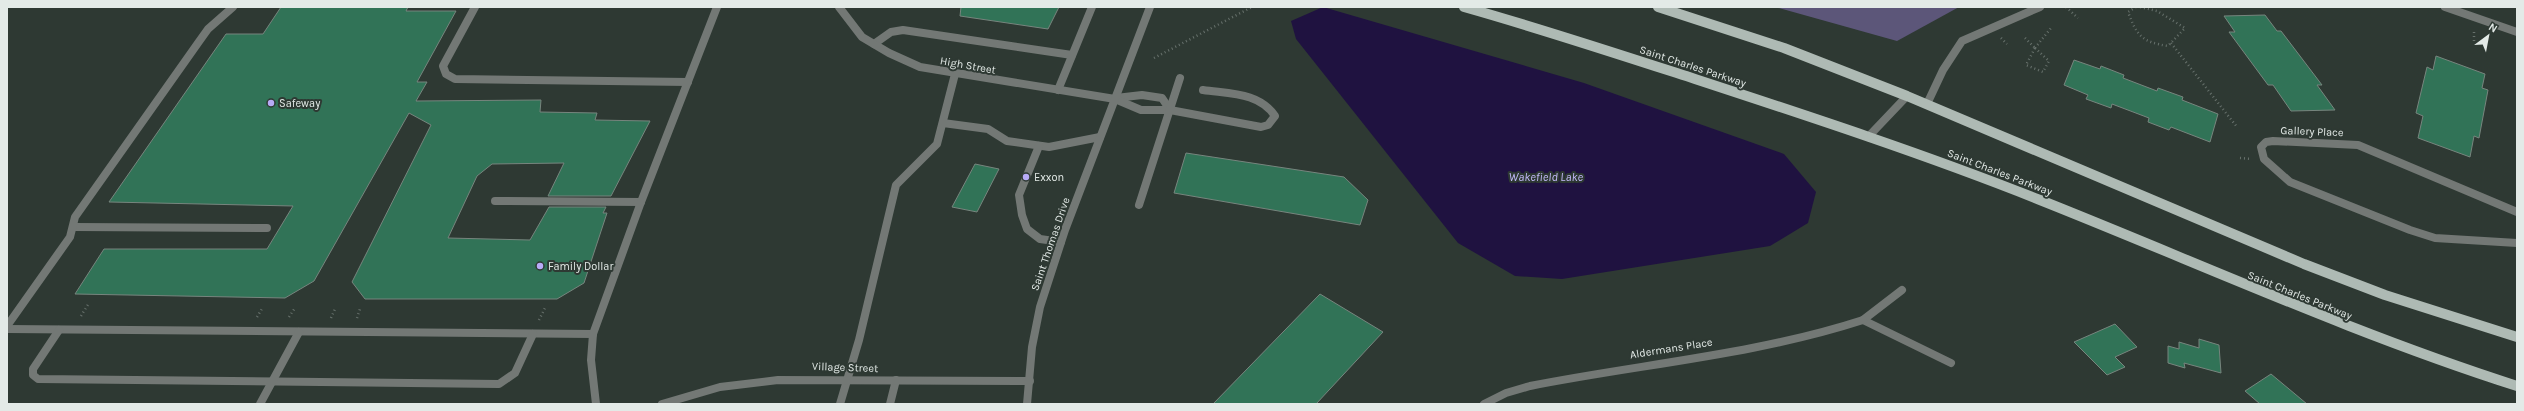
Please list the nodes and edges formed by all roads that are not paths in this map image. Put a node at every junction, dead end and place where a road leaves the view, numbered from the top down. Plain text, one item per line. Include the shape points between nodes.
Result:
1 (233, 7) edge
2 (475, 7) edge
3 (717, 7) edge
4 (839, 7) edge
5 (1092, 7) edge
6 (1150, 7) edge
7 (1464, 7) edge
8 (1658, 7) edge
9 (2040, 7) edge
10 (2445, 7) edge
11 (2517, 32) edge
12 (874, 44) junction
13 (1072, 55) junction
14 (955, 74) junction
15 (1180, 78) dead end
16 (688, 82) junction
17 (1058, 90) junction
18 (1203, 90) dead end
19 (1907, 96) junction
20 (1115, 98) junction
21 (1927, 104) junction
22 (1170, 110) junction
23 (942, 123) junction
24 (1100, 137) junction
25 (1868, 137) junction
26 (1039, 146) junction
27 (495, 202) dead end
28 (641, 202) junction
29 (1139, 205) dead end
30 (2517, 212) edge
31 (74, 227) junction
32 (267, 228) dead end
33 (1061, 242) junction
34 (2517, 243) edge
35 (1902, 290) dead end
36 (1863, 320) junction
37 (7, 328) edge
38 (59, 330) junction
39 (299, 332) junction
40 (532, 334) junction
41 (593, 334) junction
42 (2517, 337) edge
43 (1951, 363) dead end
44 (846, 379) junction
45 (896, 380) junction
46 (272, 381) junction
47 (1030, 381) junction
48 (2517, 386) edge
49 (260, 404) edge
50 (596, 404) edge
51 (662, 404) edge
52 (840, 404) edge
53 (890, 404) edge
54 (1028, 404) edge
55 (1484, 404) edge

1 - 31 street via 208,29 74,217
2 - 16 street via 443,66 444,73 449,77 458,80
3 - 16 street
4 - 12 street, High Street via 854,29
5 - 13 street
6 - 20 street, Saint Thomas Drive
7 - 25 main road, Saint Charles Parkway via 1527,25
8 - 19 main road via 1784,48
9 - 21 street via 1962,41 1943,70
10 - 11 street
12 - 13 street via 891,32 903,30
12 - 14 street, High Street via 920,67
13 - 17 street
14 - 17 street, High Street
14 - 23 street
15 - 22 street
16 - 28 street
17 - 20 street, High Street
18 - 22 street via 1259,100 1272,110 1275,116 1268,125 1261,127
19 - 21 main road
19 - 25 street
20 - 22 street via 1141,110
20 - 22 street via 1142,95 1162,98
20 - 24 street, Saint Thomas Drive
21 - 42 main road via 2385,296
22 - 29 street
23 - 26 street via 988,129 1007,141
23 - 44 street via 933,150 901,176 896,185
24 - 26 street via 1049,147
24 - 33 street, Saint Thomas Drive
25 - 48 main road, Saint Charles Parkway via 2040,200 2330,321
26 - 33 street via 1019,195 1022,215 1027,230 1040,239
27 - 28 street
28 - 41 street
30 - 34 street, Gallery Place via 2358,145 2273,140 2261,147 2264,159 2290,182 2410,230 2435,238
31 - 32 street
31 - 37 street via 70,237
33 - 47 street, Saint Thomas Drive via 1040,307 1032,347
35 - 36 street
36 - 43 street
36 - 55 street, Aldermans Place via 1767,344 1617,369 1518,389 1494,397
37 - 38 street
38 - 39 street
38 - 46 street via 33,369 33,375 38,379
39 - 40 street
39 - 46 street
40 - 41 street
40 - 46 street via 516,373 499,384
41 - 50 street via 590,371
44 - 45 street, Village Street
44 - 51 street, Village Street via 809,378 748,382 713,388
44 - 52 street
45 - 47 street, Village Street
45 - 53 street
46 - 49 street
47 - 54 street, Saint Thomas Drive

